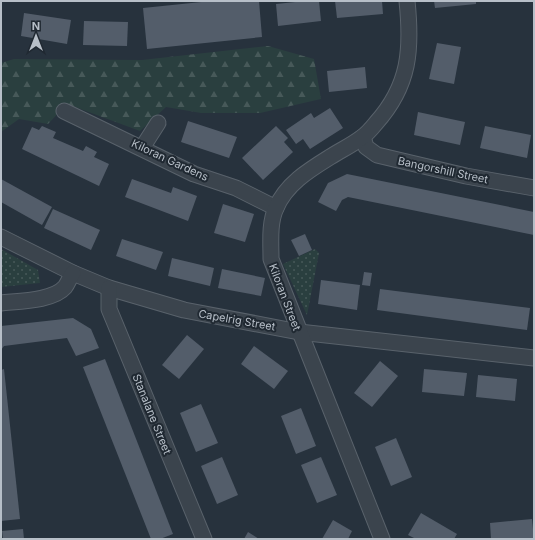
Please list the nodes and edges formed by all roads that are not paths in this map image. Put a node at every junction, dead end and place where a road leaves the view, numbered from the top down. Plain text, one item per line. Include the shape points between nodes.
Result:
1 (407, 1) edge
2 (64, 111) dead end
3 (158, 123) dead end
4 (363, 137) junction
5 (142, 148) junction
6 (534, 188) edge
7 (276, 208) junction
8 (1, 237) edge
9 (72, 273) junction
10 (109, 288) junction
11 (1, 303) edge
12 (299, 332) junction
13 (534, 358) edge
14 (204, 539) edge
15 (382, 539) edge

1 - 4 street, Kiloran Street via 410,45 406,73 383,115
2 - 5 street, Kiloran Gardens
3 - 5 street
4 - 6 street, Bangorshill Street via 366,147 377,155 466,176
4 - 7 street, Kiloran Street via 297,179
5 - 7 street, Kiloran Gardens via 194,174 236,188
7 - 12 street, Kiloran Street via 271,234 271,259
8 - 9 street, Capelrig Street
9 - 10 street, Capelrig Street
9 - 11 street via 66,287 58,293 48,297
10 - 12 street, Capelrig Street via 184,310
10 - 14 street, Stanalane Street via 109,308
12 - 13 street, Capelrig Street
12 - 15 street, Kiloran Street

